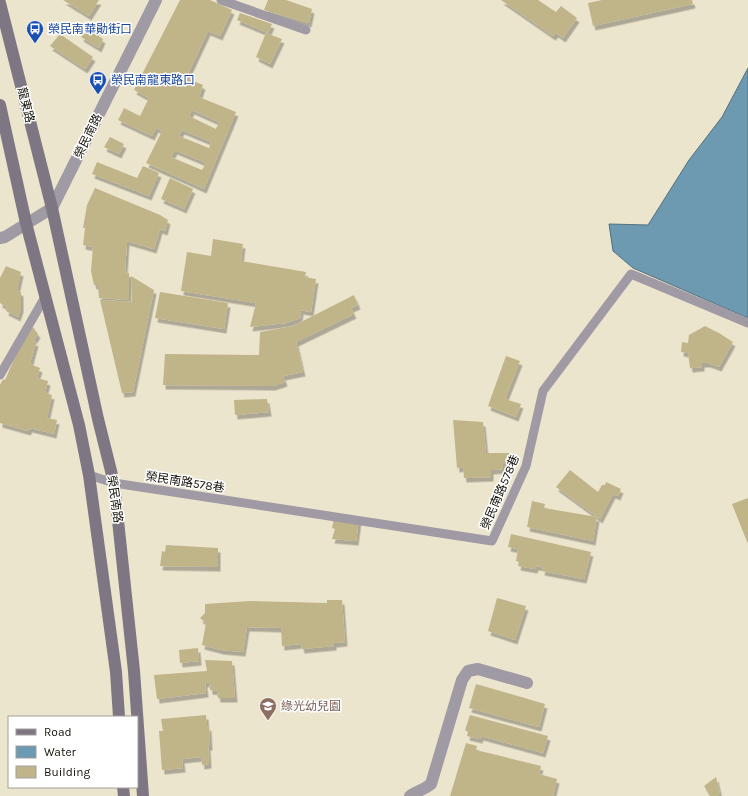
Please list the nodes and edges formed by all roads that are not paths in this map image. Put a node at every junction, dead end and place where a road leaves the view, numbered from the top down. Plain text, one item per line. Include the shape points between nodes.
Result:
1 (156, 0) edge
2 (221, 0) edge
3 (0, 3) edge
4 (306, 30) dead end
5 (0, 105) edge
6 (52, 208) junction
7 (26, 223) junction
8 (0, 238) edge
9 (45, 297) junction
10 (748, 323) edge
11 (0, 375) edge
12 (89, 475) junction
13 (114, 483) junction
14 (134, 671) junction
15 (116, 672) junction
16 (527, 683) dead end
17 (119, 716) edge
18 (137, 716) edge
19 (138, 727) edge
20 (143, 796) edge
21 (410, 796) edge

1 - 6 street, 榮民南路
2 - 4 lane
3 - 6 street, 龍東路
5 - 7 street, 龍東路
6 - 7 street
6 - 13 street, 榮民南路
7 - 8 street
7 - 9 street, 榮民南路
9 - 11 lane
9 - 12 street, 榮民南路 via 79,424
10 - 13 lane, 榮民南路578巷 via 631,274 543,391 526,466 492,541
12 - 13 lane, 榮民南路578巷
12 - 15 street, 榮民南路
13 - 14 street, 榮民南路
14 - 15 street
14 - 18 street, 榮民南路
15 - 17 street, 榮民南路
16 - 21 street via 478,669 468,671 462,680 431,784
19 - 20 street, 榮民南路

